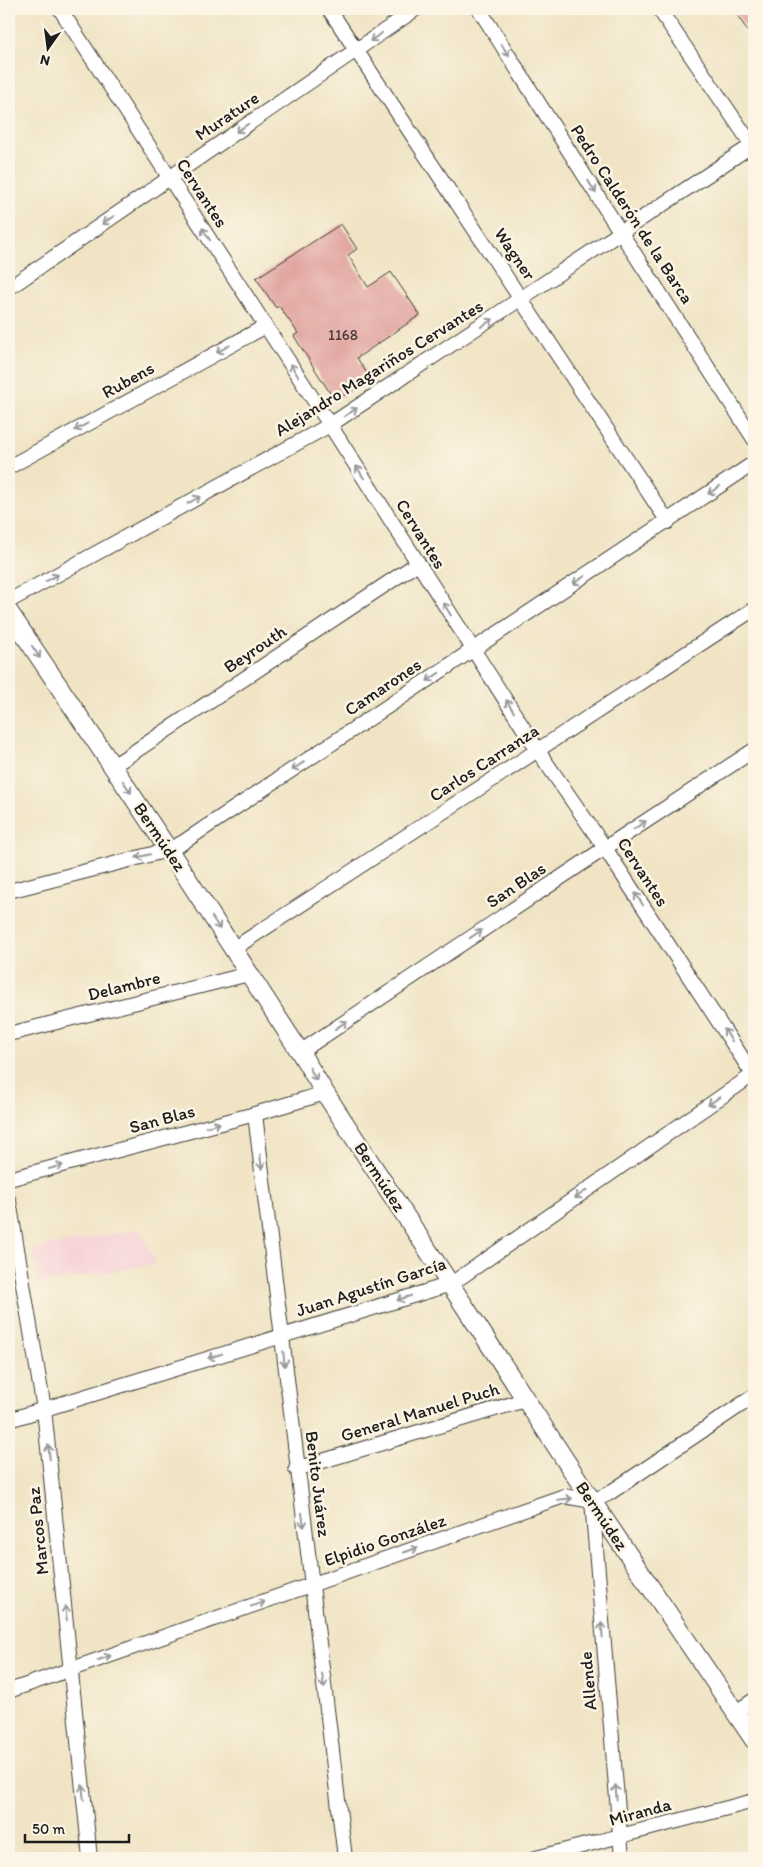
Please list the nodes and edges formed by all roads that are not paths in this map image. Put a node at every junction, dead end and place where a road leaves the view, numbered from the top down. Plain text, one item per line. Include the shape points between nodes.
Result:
1 (60, 9) edge
2 (329, 9) edge
3 (416, 9) edge
4 (479, 9) edge
5 (659, 9) edge
6 (357, 50) junction
7 (754, 146) edge
8 (169, 178) junction
9 (621, 233) junction
10 (9, 288) edge
11 (522, 299) junction
12 (266, 326) junction
13 (330, 426) junction
14 (754, 439) edge
15 (754, 463) edge
16 (9, 467) edge
17 (668, 522) junction
18 (418, 563) junction
19 (9, 601) edge
20 (754, 609) edge
21 (9, 612) edge
22 (474, 650) junction
23 (538, 750) junction
24 (754, 750) edge
25 (113, 766) junction
26 (605, 848) junction
27 (168, 850) junction
28 (9, 891) edge
29 (233, 949) junction
30 (249, 974) junction
31 (9, 1034) edge
32 (300, 1052) junction
33 (754, 1075) edge
34 (325, 1094) junction
35 (255, 1114) junction
36 (9, 1179) edge
37 (9, 1201) edge
38 (451, 1284) junction
39 (281, 1335) junction
40 (525, 1400) junction
41 (752, 1402) edge
42 (44, 1409) junction
43 (9, 1420) edge
44 (296, 1469) junction
45 (592, 1501) junction
46 (312, 1585) junction
47 (72, 1669) junction
48 (9, 1691) edge
49 (754, 1700) edge
50 (736, 1712) junction
51 (754, 1740) edge
52 (754, 1801) edge
53 (620, 1837) junction
54 (90, 1858) edge
55 (344, 1858) edge
56 (536, 1858) edge
57 (622, 1858) edge

1 - 8 street, Cervantes
2 - 6 street, Wagner
3 -> 6 street, Murature
4 -> 9 street, Pedro Calderón de la Barca
5 - 7 street
6 -> 8 street, Murature
6 - 11 street, Wagner
7 - 9 street, Alejandro Magariños Cervantes
8 -> 10 street, Murature
12 -> 8 street, Cervantes
9 - 11 street, Alejandro Magariños Cervantes
9 - 14 street, Pedro Calderón de la Barca
13 -> 11 street, Alejandro Magariños Cervantes
11 - 17 street, Wagner
13 -> 12 street, Cervantes
12 -> 16 street, Rubens
18 -> 13 street, Cervantes
19 -> 13 street, Alejandro Magariños Cervantes
15 -> 17 street, Camarones
17 -> 22 street, Camarones
22 -> 18 street, Cervantes
18 - 25 street, Beyrouth
20 - 23 street, Carlos Carranza
21 -> 25 street, Bermúdez
23 -> 22 street, Cervantes
22 -> 27 street, Camarones via 182,844
23 - 26 street, Cervantes
23 - 29 street, Carlos Carranza
26 -> 24 street, San Blas
25 -> 27 street, Bermúdez
32 -> 26 street, San Blas
33 -> 26 street, Cervantes
27 -> 28 street, Camarones
27 -> 29 street, Bermúdez
29 - 30 street, Bermúdez
30 - 31 street, Delambre
30 - 32 street, Bermúdez
32 -> 34 street, Bermúdez
33 -> 38 street, Juan Agustín García
34 - 35 street, San Blas
34 - 38 street, Bermúdez
36 -> 35 street, San Blas
35 -> 39 street, Benito Juárez
37 - 42 street, Marcos Paz
38 -> 39 street, Juan Agustín García
38 - 40 street, Bermúdez
39 -> 42 street, Juan Agustín García
39 -> 44 street, Benito Juárez
40 - 44 street, General Manuel Puch
40 - 45 street, Bermúdez
41 - 45 street
42 - 43 street, Juan Agustín García
47 -> 42 street, Marcos Paz
44 -> 46 street, Benito Juárez
46 -> 45 street, Elpidio González via 564,1496
45 - 50 street, Bermúdez
53 -> 45 street, Allende
47 -> 46 street, Elpidio González
46 -> 55 street, Benito Juárez
47 - 48 street, Elpidio González
54 -> 47 street, Marcos Paz
49 - 50 street
50 - 51 street, Bermúdez
52 - 53 street, Miranda
53 - 56 street, Miranda
53 - 57 street, Allende

